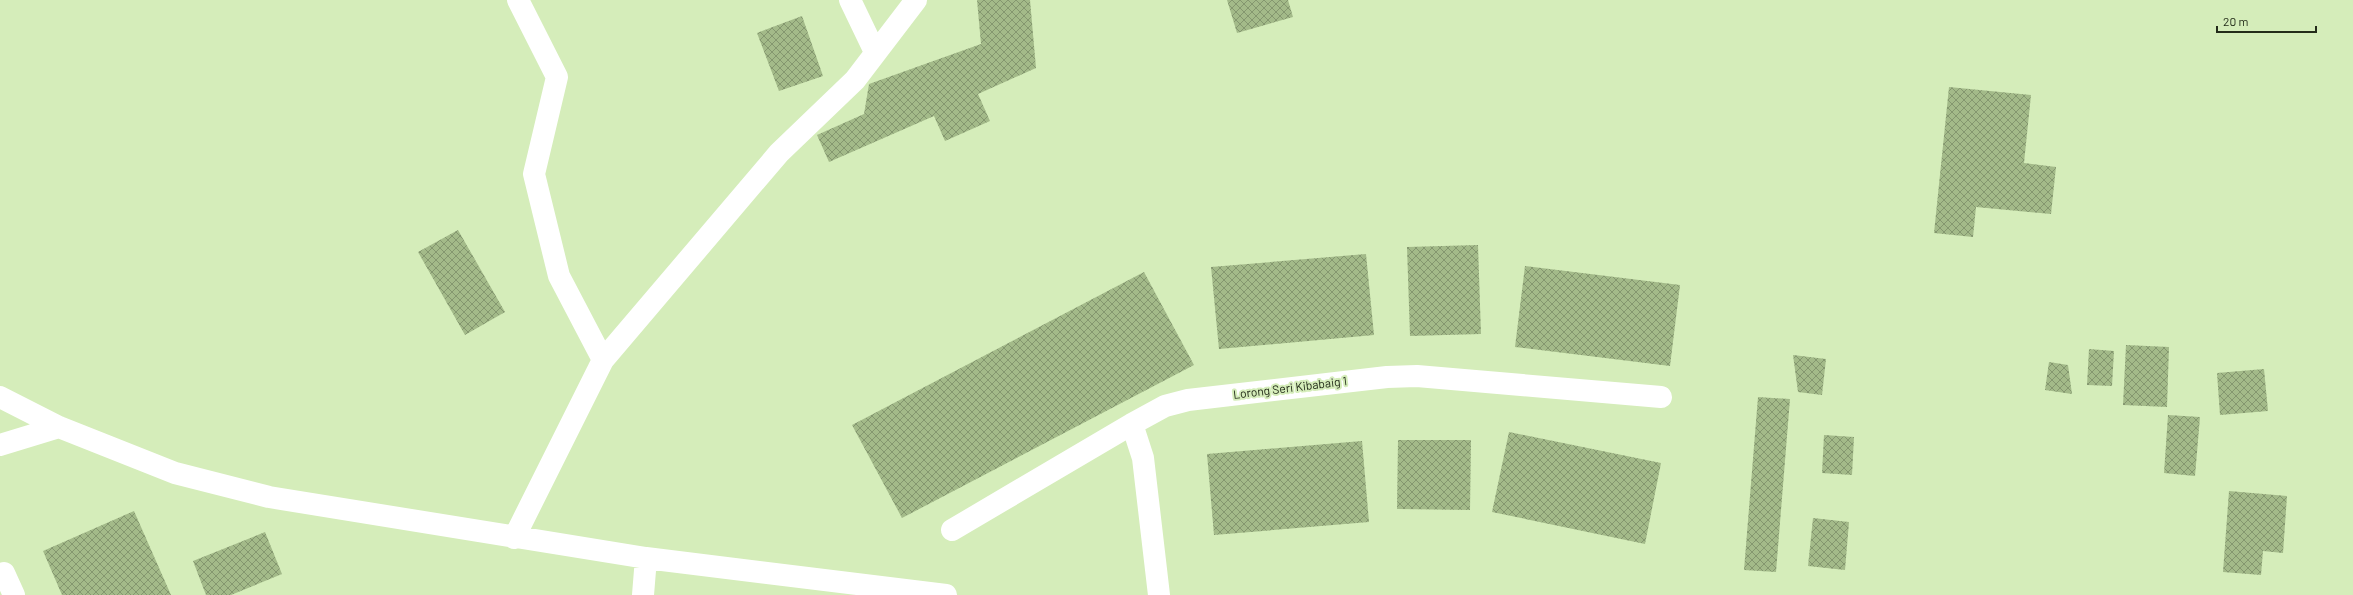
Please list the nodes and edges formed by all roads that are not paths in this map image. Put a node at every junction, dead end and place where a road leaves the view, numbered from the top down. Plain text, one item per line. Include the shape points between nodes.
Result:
1 (518, 0) edge
2 (850, 0) edge
3 (916, 0) edge
4 (875, 52) junction
5 (603, 360) junction
6 (1662, 396) dead end
7 (0, 397) edge
8 (1132, 424) junction
9 (59, 427) junction
10 (0, 445) edge
11 (952, 530) dead end
12 (514, 538) junction
13 (646, 558) junction
14 (4, 573) dead end
15 (14, 595) edge
16 (643, 595) edge
17 (946, 595) edge
18 (1158, 595) edge

1 - 5 street via 557,77 534,174 560,276
2 - 4 street
3 - 4 street
4 - 5 street via 855,80 779,153
5 - 12 street
6 - 8 street, Lorong Seri Kibabaig 1 via 1416,376 1388,377 1188,400 1165,406
7 - 9 street
8 - 11 street, Lorong Seri Kibabaig 1
8 - 18 street via 1143,458
9 - 10 street
9 - 12 street via 175,473 269,497
12 - 13 street
13 - 16 street
13 - 17 street
14 - 15 street

